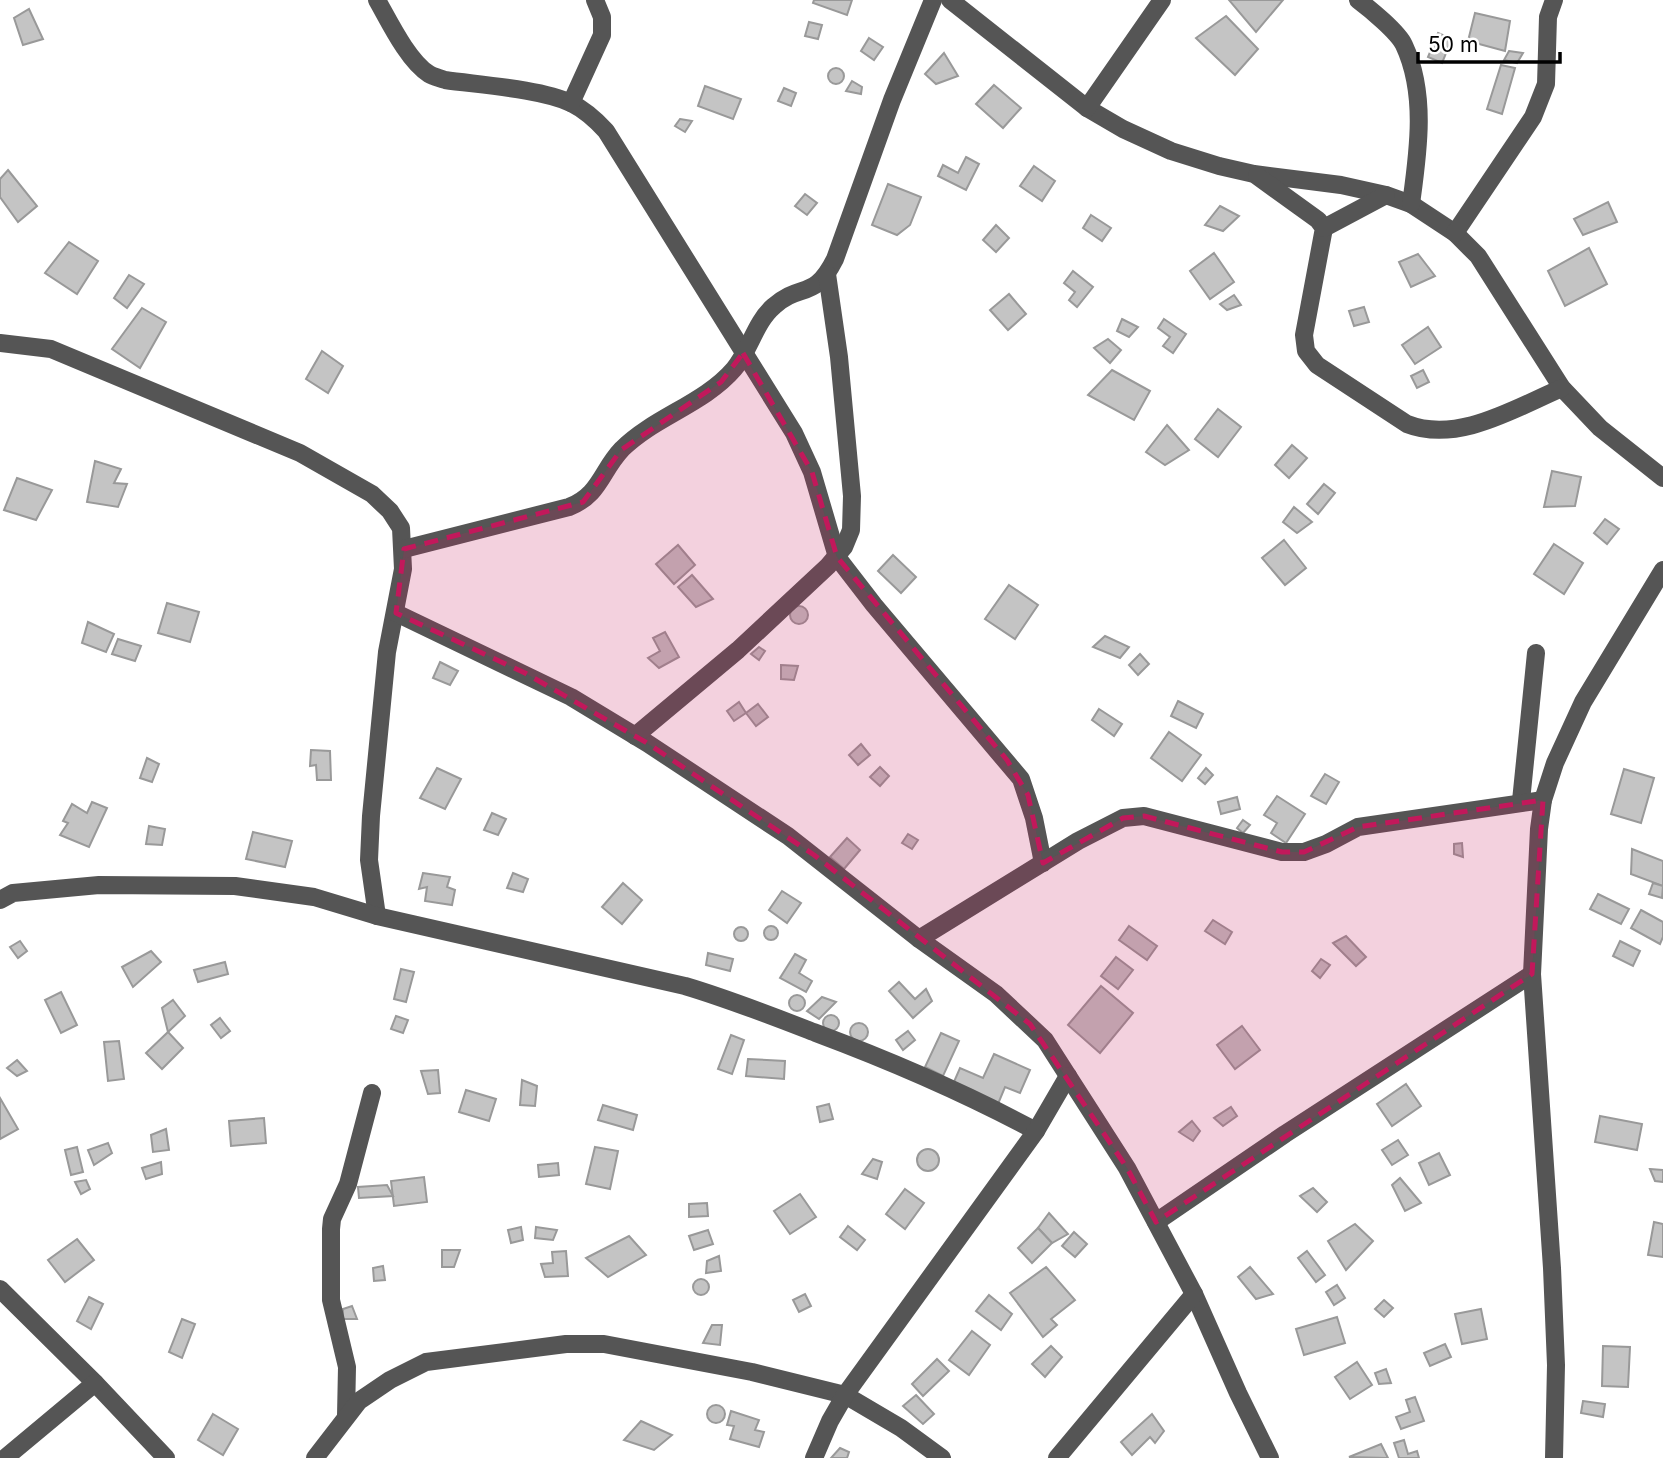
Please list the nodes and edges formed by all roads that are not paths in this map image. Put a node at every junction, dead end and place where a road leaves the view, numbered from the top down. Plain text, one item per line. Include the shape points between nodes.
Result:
1 (377, 0) edge
2 (595, 0) edge
3 (933, 0) edge
4 (950, 0) edge
5 (1162, 0) edge
6 (1358, 0) edge
7 (1554, 0) edge
8 (571, 103) junction
9 (1087, 108) junction
10 (1254, 174) junction
11 (1386, 195) junction
12 (1411, 204) junction
13 (1324, 228) junction
14 (1455, 233) junction
15 (827, 274) junction
16 (0, 343) edge
17 (744, 353) junction
18 (1562, 388) junction
19 (1663, 478) edge
20 (404, 549) junction
21 (836, 557) junction
22 (1663, 570) edge
23 (396, 613) junction
24 (1536, 653) dead end
25 (635, 736) junction
26 (1543, 800) junction
27 (1521, 802) junction
28 (1043, 863) junction
29 (0, 900) edge
30 (377, 916) junction
31 (919, 939) junction
32 (1532, 974) junction
33 (1068, 1076) junction
34 (372, 1093) dead end
35 (1036, 1130) junction
36 (1156, 1222) junction
37 (0, 1289) edge
38 (1195, 1294) junction
39 (95, 1383) junction
40 (845, 1395) junction
41 (346, 1416) junction
42 (5, 1458) edge
43 (166, 1458) edge
44 (316, 1458) edge
45 (814, 1458) edge
46 (942, 1458) edge
47 (1057, 1458) edge
48 (1270, 1458) edge
49 (1554, 1458) edge

1 - 8 street via 419,66 430,74
2 - 8 street via 602,17 602,35
3 - 15 street
4 - 9 street
5 - 9 street
6 - 12 street via 1403,43 1417,89 1418,149
7 - 14 street via 1548,17 1546,84 1533,117
8 - 17 street via 606,131
9 - 10 street via 1171,151
10 - 11 street
10 - 13 street
11 - 12 street
11 - 13 street
12 - 14 street
13 - 18 street via 1304,335 1306,351 1317,365 1423,430 1449,430 1490,419
14 - 18 street via 1478,256
15 - 17 street via 818,285 773,306
15 - 21 street via 852,496 851,530
16 - 20 street via 51,349 300,453 372,494 401,528
17 - 20 street via 721,382 621,450 583,502
17 - 21 street via 794,433 823,506
18 - 19 street via 1600,428
20 - 23 street
21 - 25 street via 738,650
21 - 28 street via 1021,779
22 - 26 street via 1583,702
23 - 25 street via 525,673
23 - 30 street via 387,652 370,816 369,860
24 - 27 street
25 - 31 street via 814,855
26 - 27 street
26 - 32 street
27 - 28 street via 1358,827 1304,852 1282,852 1144,816 1123,818
28 - 31 street
29 - 30 street via 13,893 99,885 213,884 314,897
30 - 35 street via 726,998 887,1060
31 - 33 street via 1030,1024
32 - 36 street
32 - 49 street via 1553,1282
33 - 35 street
33 - 36 street
34 - 41 street via 331,1229 331,1300 347,1367
35 - 40 street
36 - 38 street
37 - 39 street
38 - 47 street
38 - 48 street
39 - 42 street
39 - 43 street
40 - 41 street via 604,1344 566,1344 426,1362 390,1380
40 - 45 street
40 - 46 street
41 - 44 street

